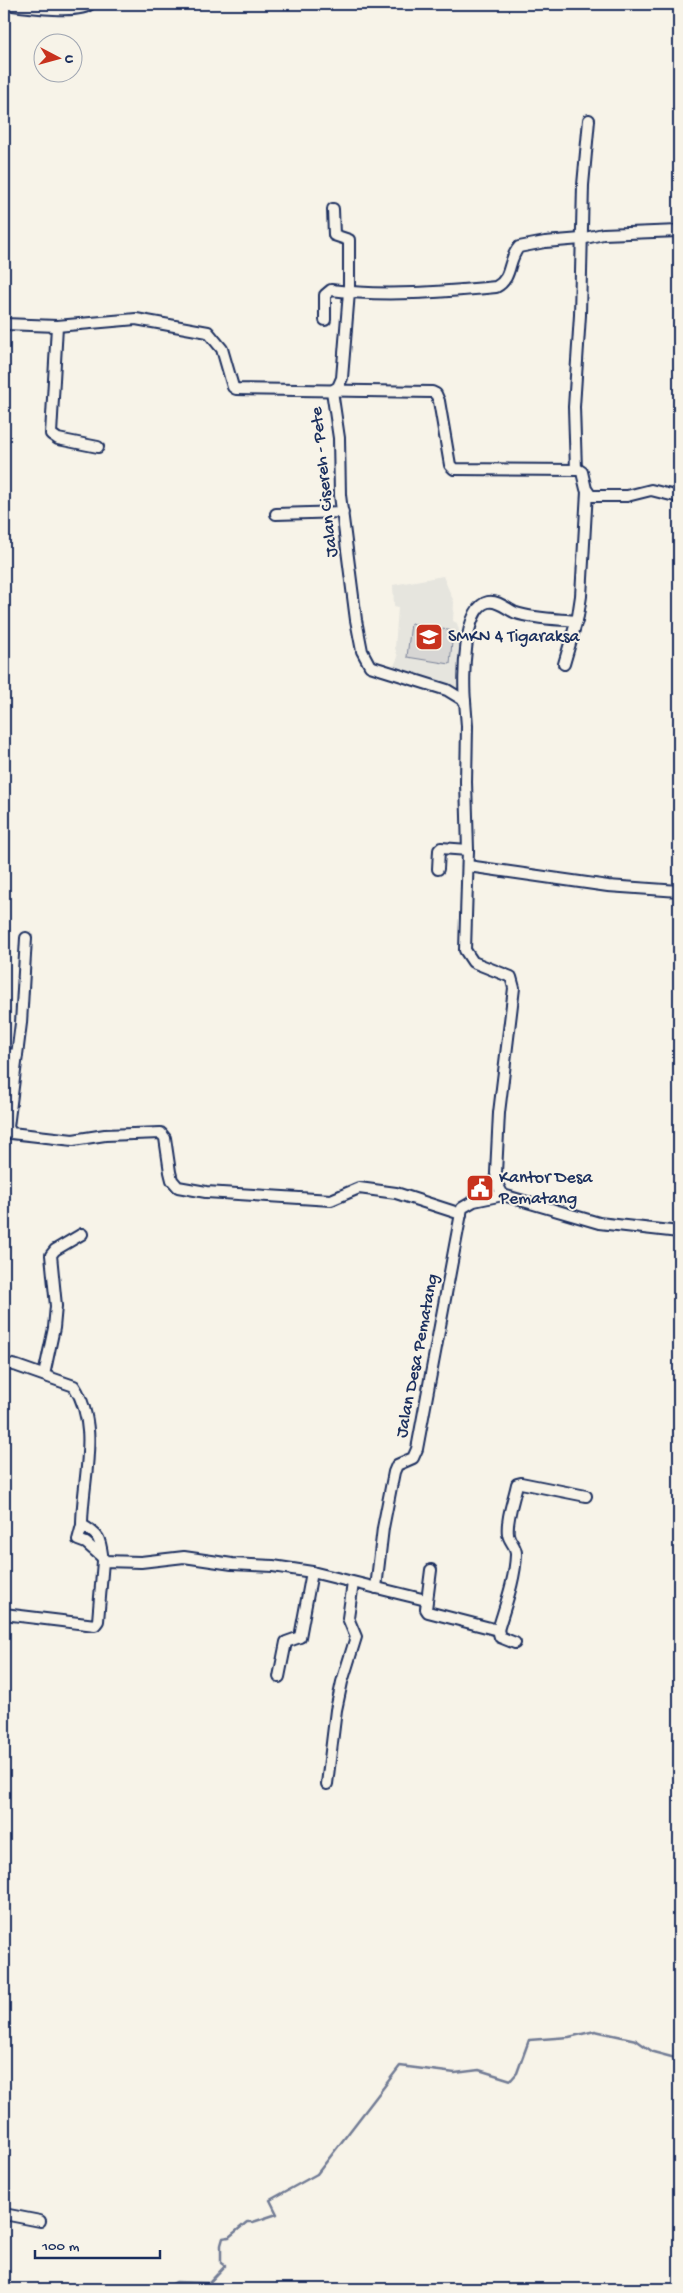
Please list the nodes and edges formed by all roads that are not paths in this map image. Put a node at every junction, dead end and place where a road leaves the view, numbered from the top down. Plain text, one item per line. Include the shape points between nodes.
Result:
1 (4, 4) edge
2 (90, 4) edge
3 (589, 120) dead end
4 (333, 209) dead end
5 (679, 231) edge
6 (581, 239) junction
7 (349, 292) junction
8 (325, 320) dead end
9 (4, 324) edge
10 (56, 326) junction
11 (332, 391) junction
12 (98, 447) dead end
13 (576, 470) junction
14 (587, 491) junction
15 (679, 497) edge
16 (343, 512) junction
17 (276, 514) dead end
18 (577, 621) junction
19 (564, 664) dead end
20 (465, 701) junction
21 (468, 850) junction
22 (468, 866) junction
23 (438, 869) dead end
24 (679, 891) edge
25 (26, 938) dead end
26 (4, 1054) edge
27 (17, 1055) junction
28 (503, 1195) junction
29 (461, 1214) junction
30 (679, 1232) edge
31 (82, 1234) dead end
32 (4, 1363) edge
33 (44, 1375) junction
34 (586, 1496) dead end
35 (82, 1525) junction
36 (102, 1559) junction
37 (432, 1570) dead end
38 (312, 1572) junction
39 (353, 1583) junction
40 (376, 1588) junction
41 (426, 1600) junction
42 (4, 1614) edge
43 (498, 1630) junction
44 (515, 1643) dead end
45 (279, 1677) dead end
46 (327, 1784) dead end
47 (4, 2214) edge
48 (40, 2221) dead end

1 - 2 street via 74,9
3 - 6 street
4 - 7 street via 334,235 348,240
5 - 6 street via 603,234
6 - 7 street via 519,248 512,256 505,280 496,287
6 - 13 street via 574,408
7 - 8 street via 331,290 326,293
7 - 11 street via 342,378
9 - 10 street, Jalan Cisereh - Pete
10 - 11 street, Jalan Cisereh - Pete via 136,319 208,332 222,349 235,388
10 - 12 street via 51,434 58,439
11 - 13 street via 436,394 450,465 454,470
11 - 16 street, Jalan Cisereh - Pete
13 - 14 street via 582,472
14 - 15 street via 594,496 617,497 651,490
14 - 18 street
16 - 17 street
16 - 20 street, Jalan Cisereh - Pete via 356,620 366,662 447,690
18 - 19 street
18 - 20 street via 524,615 495,602 481,605 470,627
20 - 21 street
21 - 22 street
21 - 23 street via 442,848
22 - 24 street via 608,886
22 - 28 street via 465,950 474,962 504,973 513,982 496,1173
25 - 27 street
26 - 27 street
27 - 29 street via 8,1127 11,1133 73,1140 161,1133 165,1138 172,1180 178,1187 206,1192 331,1200 352,1190 366,1189 396,1193
28 - 29 street via 467,1203
28 - 30 street via 599,1223
29 - 40 street, Jalan Desa Pematang via 417,1449 413,1458 397,1465 394,1472
31 - 33 street via 51,1255 56,1306
32 - 33 street
33 - 35 street via 74,1386 87,1421 88,1456
34 - 43 street via 521,1482 517,1484 508,1528 508,1536 516,1552 515,1566
35 - 36 street via 95,1532 101,1540
35 - 36 street via 78,1540 86,1543
36 - 38 street via 141,1562 184,1557
36 - 42 street via 96,1624
37 - 41 street
38 - 39 street
38 - 45 street via 300,1637 286,1642
39 - 40 street
39 - 46 street via 348,1618 356,1636 338,1701
40 - 41 street
41 - 43 street via 426,1609 431,1614
43 - 44 street via 500,1637
47 - 48 street

